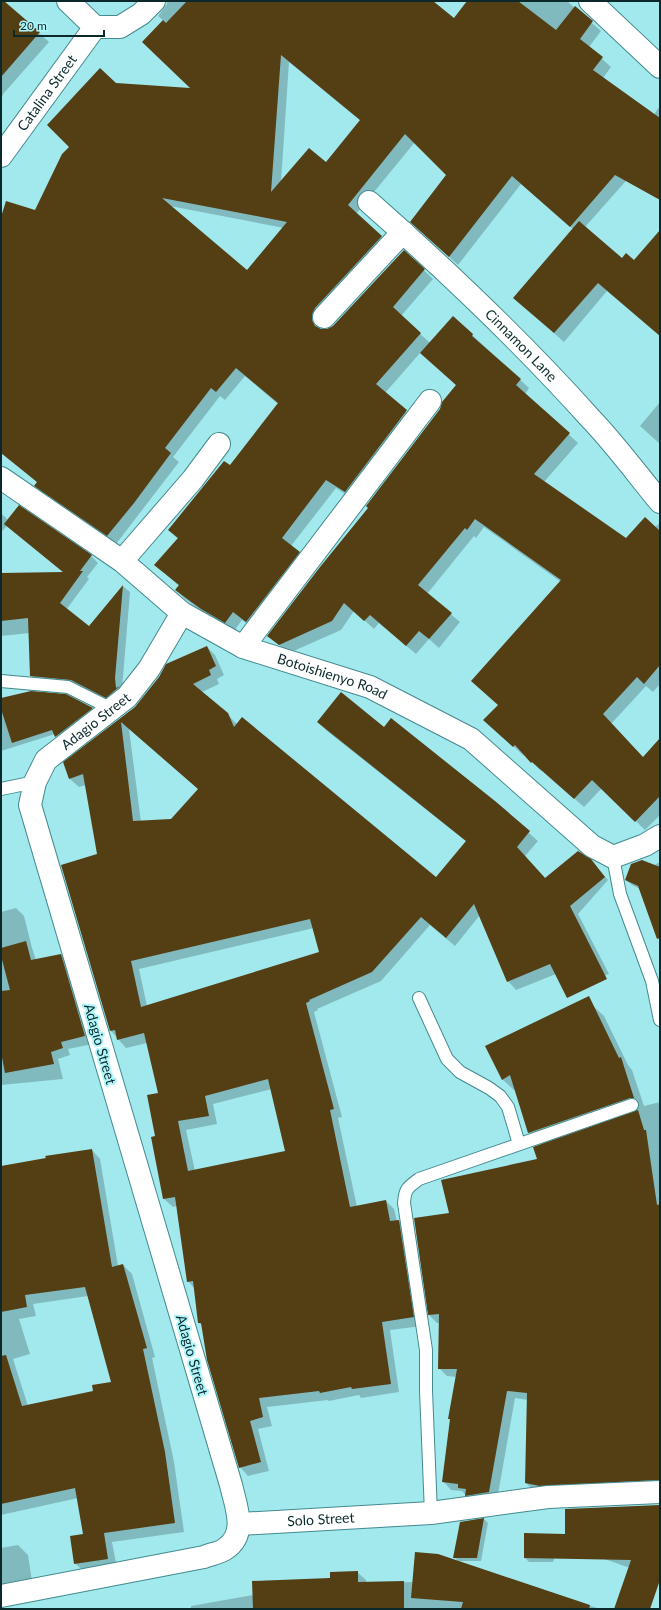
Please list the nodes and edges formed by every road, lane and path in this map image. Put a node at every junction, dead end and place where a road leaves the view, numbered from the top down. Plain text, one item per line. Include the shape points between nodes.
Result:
1 (68, 1) edge
2 (154, 1) edge
3 (590, 1) edge
4 (95, 27) junction
5 (660, 68) edge
6 (1, 156) edge
7 (369, 202) dead end
8 (403, 232) junction
9 (324, 317) dead end
10 (430, 401) dead end
11 (219, 444) dead end
12 (1, 478) edge
13 (660, 502) edge
14 (122, 561) junction
15 (182, 613) junction
16 (243, 647) junction
17 (1, 681) edge
18 (112, 709) junction
19 (35, 782) junction
20 (1, 789) edge
21 (660, 836) edge
22 (613, 857) junction
23 (419, 998) dead end
24 (660, 1020) edge
25 (632, 1105) dead end
26 (519, 1144) junction
27 (660, 1492) edge
28 (431, 1513) junction
29 (240, 1524) junction
30 (1, 1596) edge

1 - 4 street
2 - 4 street via 141,14 120,26
3 - 5 street
4 - 6 street, Catalina Street
7 - 8 street, Cinnamon Lane
8 - 9 street
8 - 13 street, Cinnamon Lane via 435,260 591,418
10 - 16 street
11 - 14 street
12 - 14 street, Botoishienyo Road
14 - 15 street, Botoishienyo Road
15 - 16 street, Botoishienyo Road
15 - 18 street, Adagio Street via 149,669 127,697
16 - 22 street, Botoishienyo Road via 370,687 471,739 592,846
17 - 18 lane via 68,687
18 - 19 street, Adagio Street via 46,760
19 - 20 lane
19 - 29 street, Adagio Street via 30,805 231,1485
21 - 22 street
22 - 24 lane via 620,894 652,981
23 - 26 lane via 448,1059 460,1072 500,1096 508,1108
25 - 26 lane
26 - 28 lane via 419,1179 405,1192 404,1203 426,1350
27 - 28 street, Solo Street via 548,1496
28 - 29 street, Solo Street
29 - 30 street via 236,1539 225,1550 204,1557

